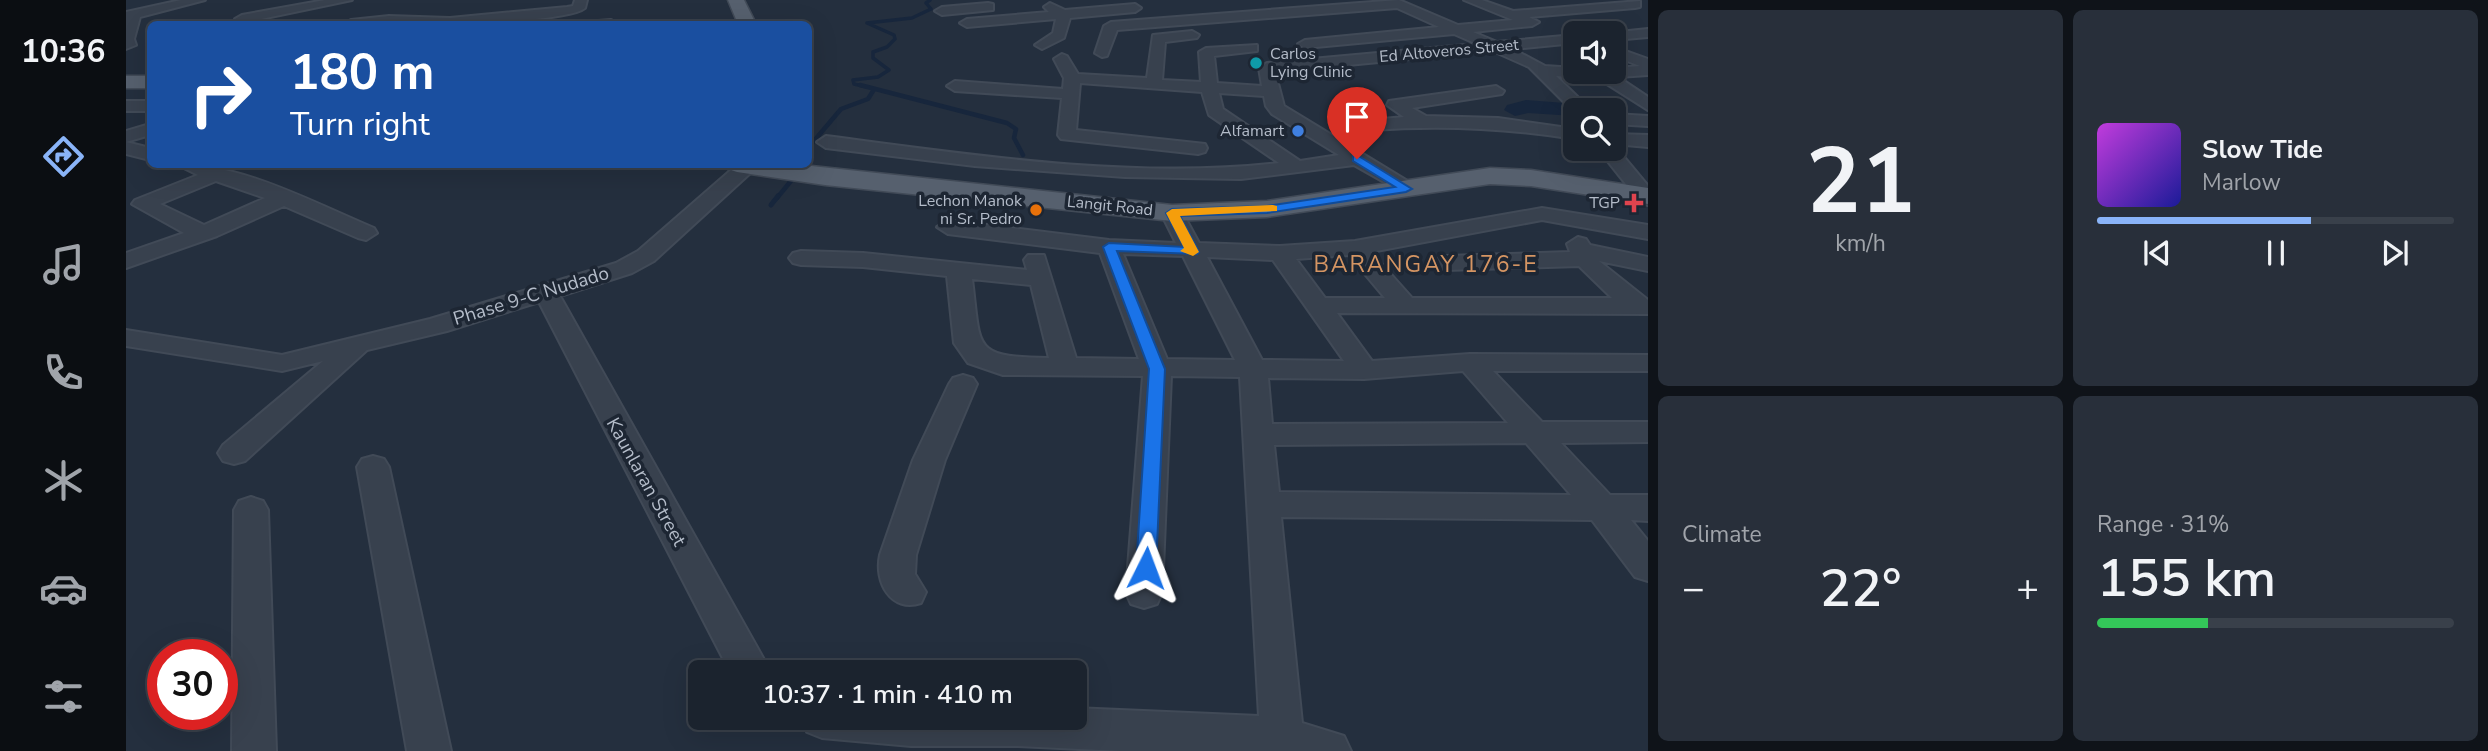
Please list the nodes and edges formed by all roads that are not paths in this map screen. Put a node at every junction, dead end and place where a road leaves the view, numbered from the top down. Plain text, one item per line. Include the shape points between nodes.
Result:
1 (581, 0) edge
2 (592, 0) edge
3 (736, 0) edge
4 (1079, 0) edge
5 (1300, 0) edge
6 (1470, 0) edge
7 (289, 1) edge
8 (1041, 1) edge
9 (1220, 2) dead end
10 (203, 3) edge
11 (1135, 4) edge
12 (1635, 4) dead end
13 (450, 5) dead end
14 (1184, 7) dead end
15 (1583, 8) junction
16 (166, 9) junction
17 (1319, 9) junction
18 (942, 11) dead end
19 (347, 12) edge
20 (1063, 15) junction
21 (1247, 15) junction
22 (1512, 15) junction
23 (237, 16) edge
24 (1429, 16) junction
25 (1205, 18) junction
26 (149, 21) edge
27 (172, 21) edge
28 (292, 21) edge
29 (420, 21) joint
30 (469, 21) edge
31 (746, 21) edge
32 (147, 22) edge
33 (1160, 22) junction
34 (967, 23) dead end
35 (1537, 24) junction
36 (1272, 27) junction
37 (1457, 29) junction
38 (1648, 33) edge
39 (1211, 34) dead end
40 (1563, 34) edge
41 (129, 35) edge
42 (1626, 35) edge
43 (1184, 36) junction
44 (1563, 40) edge
45 (1101, 43) dead end
46 (1042, 45) dead end
47 (1498, 47) junction
48 (1648, 50) edge
49 (1626, 51) edge
50 (1563, 55) edge
51 (1626, 56) edge
52 (1062, 59) dead end
53 (1525, 59) junction
54 (1336, 61) junction
55 (1648, 64) edge
56 (1648, 70) edge
57 (1543, 71) junction
58 (1563, 72) edge
59 (1626, 72) edge
60 (126, 82) edge
61 (147, 82) edge
62 (1618, 84) edge
63 (1154, 85) junction
64 (955, 86) dead end
65 (1071, 86) junction
66 (1209, 88) junction
67 (1271, 92) junction
68 (1570, 98) edge
69 (1648, 105) edge
70 (126, 106) edge
71 (147, 106) edge
72 (1626, 120) edge
73 (1420, 121) junction
74 (1648, 121) edge
75 (1506, 122) junction
76 (1372, 125) dead end
77 (126, 129) edge
78 (147, 129) edge
79 (147, 130) edge
80 (1563, 132) edge
81 (126, 137) edge
82 (1095, 138) junction
83 (1626, 140) edge
84 (1648, 141) edge
85 (826, 142) dead end
86 (126, 148) edge
87 (1198, 148) dead end
88 (147, 153) edge
89 (1357, 159) junction
90 (1617, 161) edge
91 (1295, 166) junction
92 (1621, 166) junction
93 (1648, 167) edge
94 (196, 168) edge
95 (742, 168) edge
96 (772, 168) edge
97 (1100, 170) junction
98 (215, 175) junction
99 (1406, 189) junction
100 (1647, 197) edge
101 (284, 198) junction
102 (1172, 213) junction
103 (1570, 218) junction
104 (179, 222) junction
105 (947, 227) dead end
106 (1648, 232) edge
107 (202, 233) junction
108 (366, 233) dead end
109 (1030, 237) junction
110 (126, 243) edge
111 (1109, 247) junction
112 (1355, 248) junction
113 (1193, 252) junction
114 (1280, 253) junction
115 (1582, 254) junction
116 (801, 258) dead end
117 (126, 261) edge
118 (1447, 262) dead end
119 (1648, 264) edge
120 (959, 272) junction
121 (1041, 279) junction
122 (545, 291) junction
123 (1404, 305) junction
124 (1319, 306) junction
125 (1643, 309) edge
126 (126, 338) edge
127 (358, 346) junction
128 (1470, 362) junction
129 (1648, 363) edge
130 (1065, 368) junction
131 (1157, 369) junction
132 (1254, 369) junction
133 (1364, 370) junction
134 (963, 384) dead end
135 (1648, 432) edge
136 (1534, 434) junction
137 (1256, 435) junction
138 (233, 453) dead end
139 (373, 467) dead end
140 (1262, 504) junction
141 (1602, 508) junction
142 (1648, 509) edge
143 (251, 510) dead end
144 (1648, 567) edge
145 (908, 592) dead end
146 (1144, 593) dead end
147 (745, 660) edge
148 (1053, 730) edge
149 (1148, 741) edge
150 (1283, 745) edge
151 (254, 751) edge
152 (429, 751) edge
153 (1329, 751) edge

1 - 2 street
1 - 30 street via 579,8 570,11
3 - 31 main road
4 - 8 street
5 - 17 street
6 - 22 street
7 - 23 street
8 - 18 street
8 - 20 street
9 - 21 street
10 - 16 street
11 - 20 street
11 - 33 street
12 - 15 street
13 - 29 street
14 - 25 street
15 - 22 street
15 - 35 street via 1615,19
16 - 26 street
16 - 27 street
17 - 21 street
17 - 24 street via 1399,4
19 - 23 street
19 - 28 street
19 - 29 street via 376,20
20 - 34 street
20 - 46 street via 1065,36
21 - 25 street
21 - 36 street
22 - 35 street
24 - 36 street
24 - 37 street
25 - 33 street
32 - 41 street
33 - 43 street
33 - 45 street via 1111,26
35 - 37 street
35 - 40 street
36 - 66 street via 1224,33 1252,48 1206,51
37 - 47 street
37 - 54 street via 1300,41
38 - 42 street
39 - 43 street
43 - 63 street via 1158,38
44 - 47 street, Ed Altoveros Street
47 - 53 street
47 - 54 street, Ed Altoveros Street
48 - 49 street
50 - 53 street
51 - 55 street
52 - 65 street
53 - 57 street
54 - 67 street, Ed Altoveros Street via 1267,68
56 - 59 street
57 - 58 street
57 - 68 street
60 - 61 main road
62 - 69 street
63 - 65 street
63 - 66 street
64 - 65 street
65 - 82 street via 1067,135
66 - 67 street
66 - 91 street via 1215,111
67 - 89 street via 1278,110
70 - 71 street
72 - 74 street
73 - 75 street
73 - 75 street via 1395,105 1492,85
73 - 76 street
75 - 80 street
77 - 78 street
79 - 81 street
82 - 87 street
82 - 97 street
83 - 84 street
85 - 97 street
86 - 88 street
89 - 91 street
89 - 99 street
90 - 92 street
91 - 97 street via 1227,174
92 - 93 street
92 - 100 street
94 - 98 street
95 - 122 street, Phase 9-C Nudado via 646,256 624,268
96 - 102 main road, Langit Road
98 - 101 street
98 - 104 street via 142,205
99 - 100 main road, Langit Road via 1509,176
99 - 102 main road, Langit Road via 1267,209
101 - 107 street
101 - 108 street
102 - 113 street
103 - 106 street
103 - 112 street via 1542,214
103 - 115 street
104 - 107 street
104 - 110 street
105 - 109 street
107 - 117 street
109 - 111 street
109 - 121 street
111 - 113 street
111 - 131 street
112 - 114 street
112 - 123 street
113 - 114 street
113 - 132 street
114 - 124 street
115 - 118 street
115 - 119 street
115 - 125 street
116 - 120 street
120 - 121 street
120 - 130 street via 967,343 973,353 1003,366
121 - 130 street
122 - 127 street, Phase 9-C Nudado
122 - 147 street, Kaunlaran Street
123 - 124 street
123 - 125 street
124 - 133 street
126 - 127 street, Phase 9-C Nudado via 282,363
127 - 138 street
128 - 129 street
128 - 133 street
128 - 136 street
130 - 131 street
131 - 132 street
131 - 146 street
132 - 133 street
132 - 137 street
134 - 145 street via 929,460 898,555 898,582
135 - 136 street
136 - 137 street
136 - 141 street
137 - 140 street
139 - 152 street
140 - 141 street
140 - 150 street
141 - 142 street
141 - 144 street
143 - 151 street
148 - 149 street
149 - 150 street
150 - 153 street

